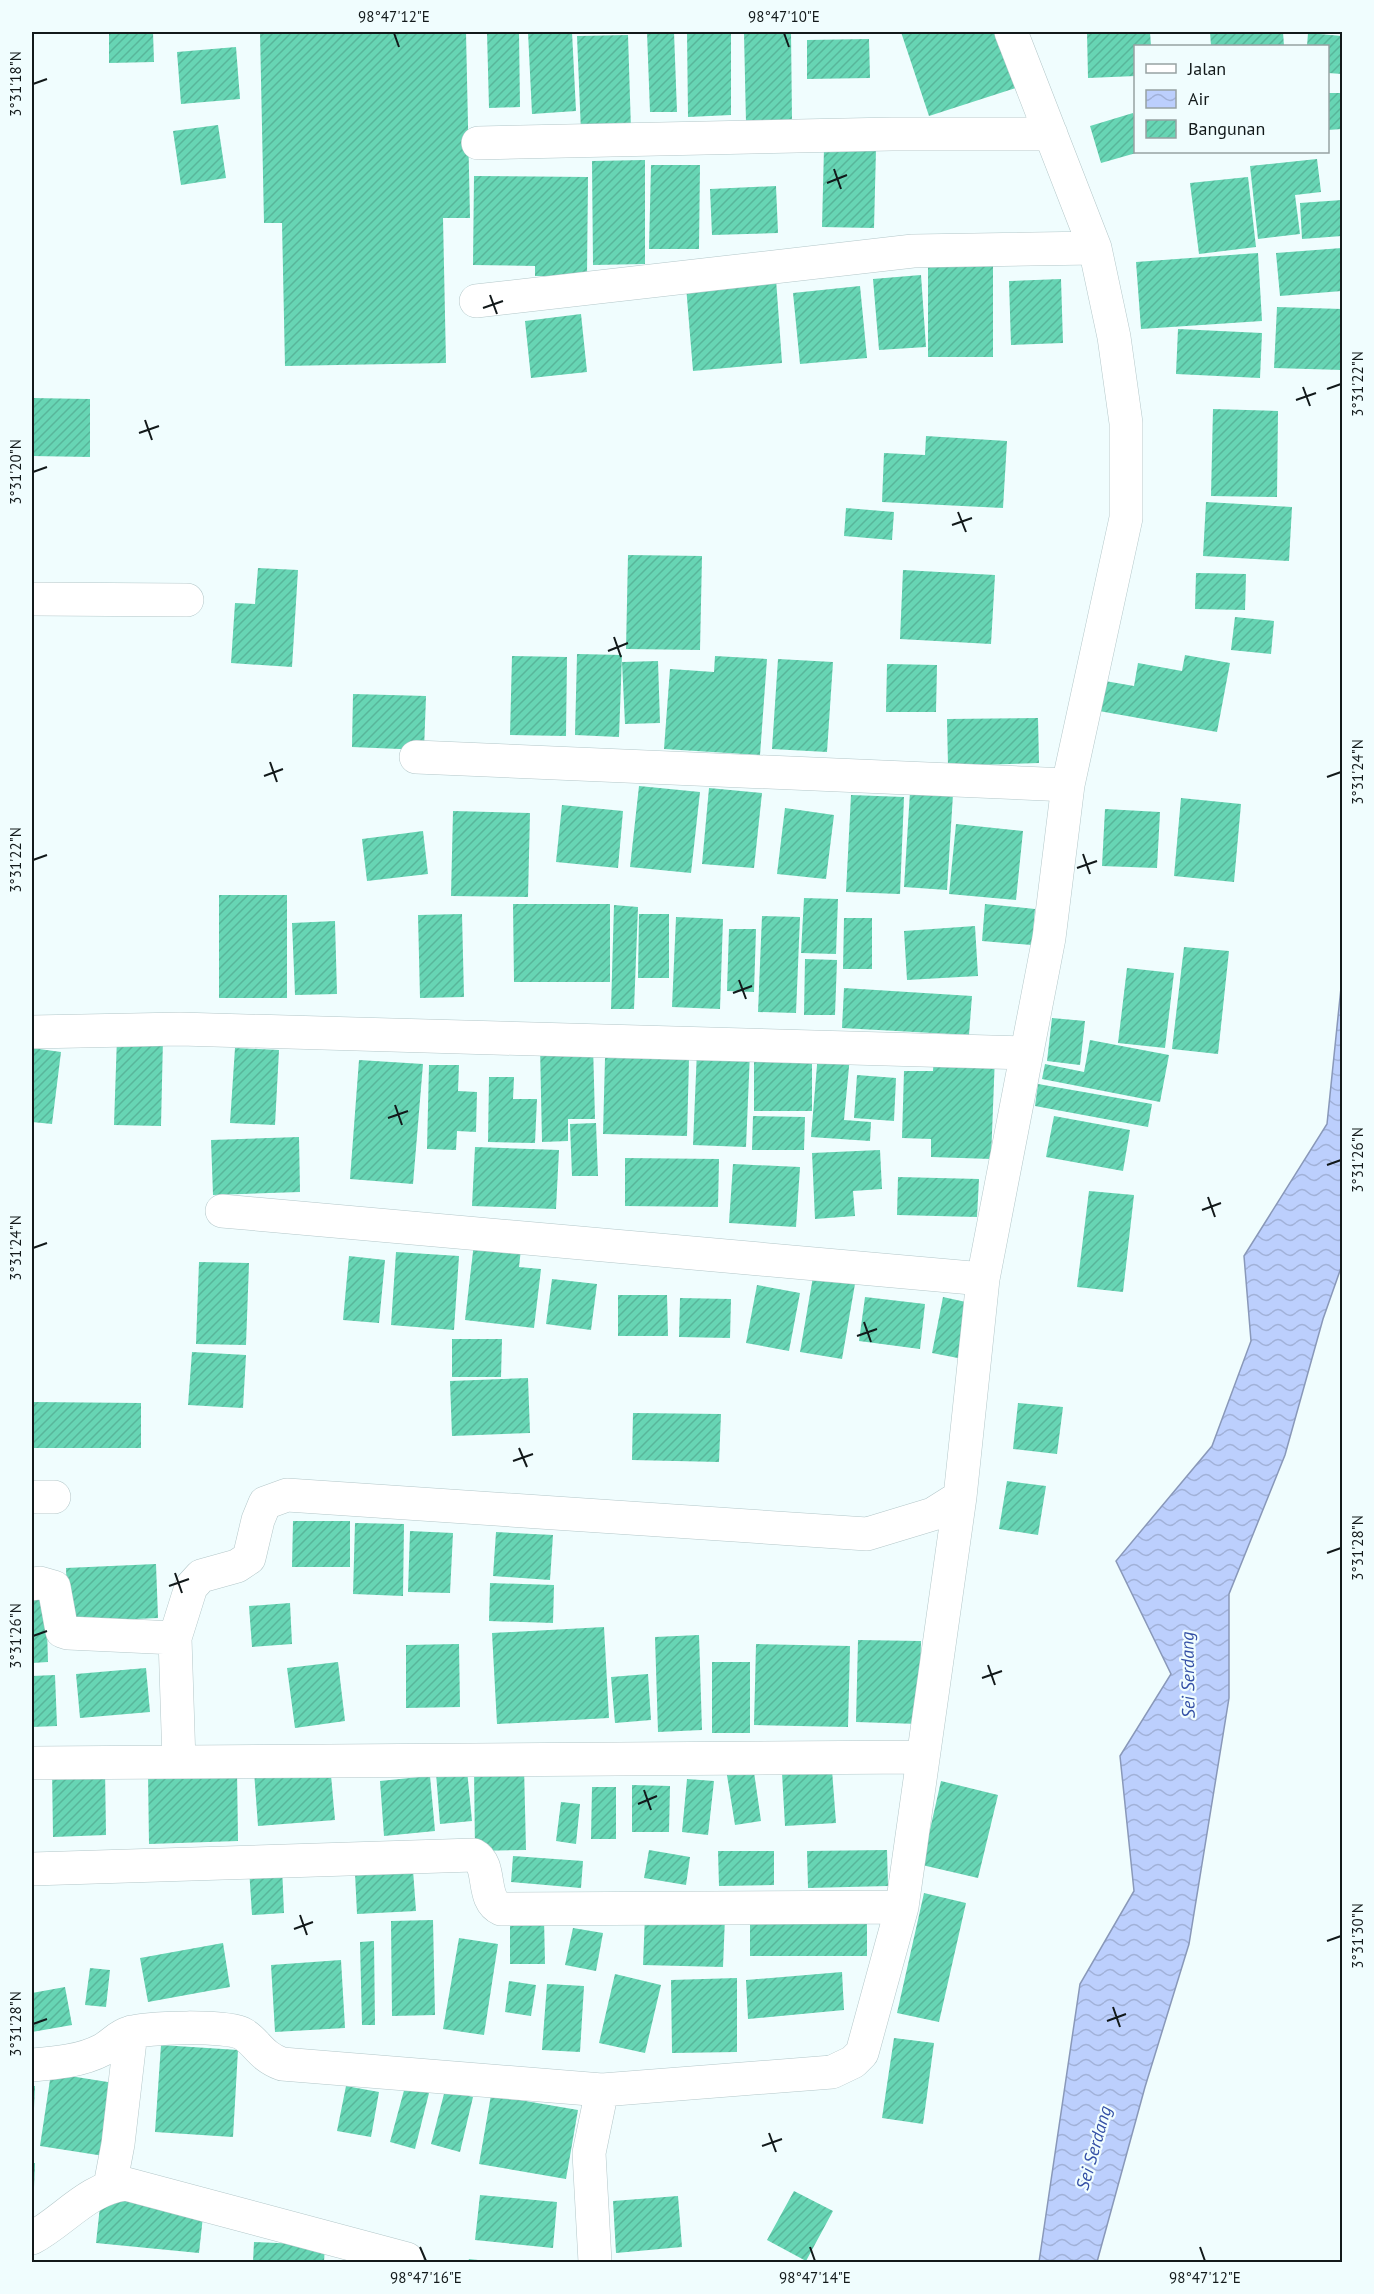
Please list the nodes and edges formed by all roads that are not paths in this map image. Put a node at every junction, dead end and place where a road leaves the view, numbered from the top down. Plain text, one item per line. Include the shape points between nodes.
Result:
1 (1011, 32) edge
2 (1051, 134) junction
3 (478, 143) dead end
4 (1095, 248) junction
5 (476, 301) dead end
6 (32, 599) edge
7 (187, 600) dead end
8 (416, 758) dead end
9 (1068, 785) junction
10 (32, 1032) edge
11 (1025, 1053) junction
12 (222, 1211) dead end
13 (983, 1279) junction
14 (960, 1497) junction
15 (32, 1584) edge
16 (175, 1638) junction
17 (923, 1757) junction
18 (179, 1762) junction
19 (32, 1763) edge
20 (32, 1869) edge
21 (902, 1907) junction
22 (131, 2032) junction
23 (32, 2065) edge
24 (602, 2090) junction
25 (110, 2186) junction
26 (32, 2238) edge
27 (407, 2259) dead end
28 (595, 2262) edge

1 - 2 street
2 - 3 street
2 - 4 street
4 - 5 street via 914,251
4 - 9 street via 1114,337 1126,423 1126,518
6 - 7 street
8 - 9 street
9 - 11 street via 1049,938
10 - 11 street via 180,1029
11 - 13 street
12 - 13 street
13 - 14 street
14 - 16 street via 933,1514 867,1534 287,1495 265,1503 249,1558 237,1566 201,1576 191,1587
14 - 17 street
15 - 16 street via 54,1587 62,1631
16 - 18 street
17 - 18 street
17 - 21 street
18 - 19 street
20 - 21 street via 474,1855 480,1861 491,1901 501,1909
21 - 24 street via 862,2053 853,2062 832,2072
22 - 23 street via 103,2050 65,2063
22 - 24 street via 225,2029 243,2034 266,2057 282,2064
22 - 25 street
24 - 28 street via 589,2153
25 - 26 street
25 - 27 street via 126,2184

